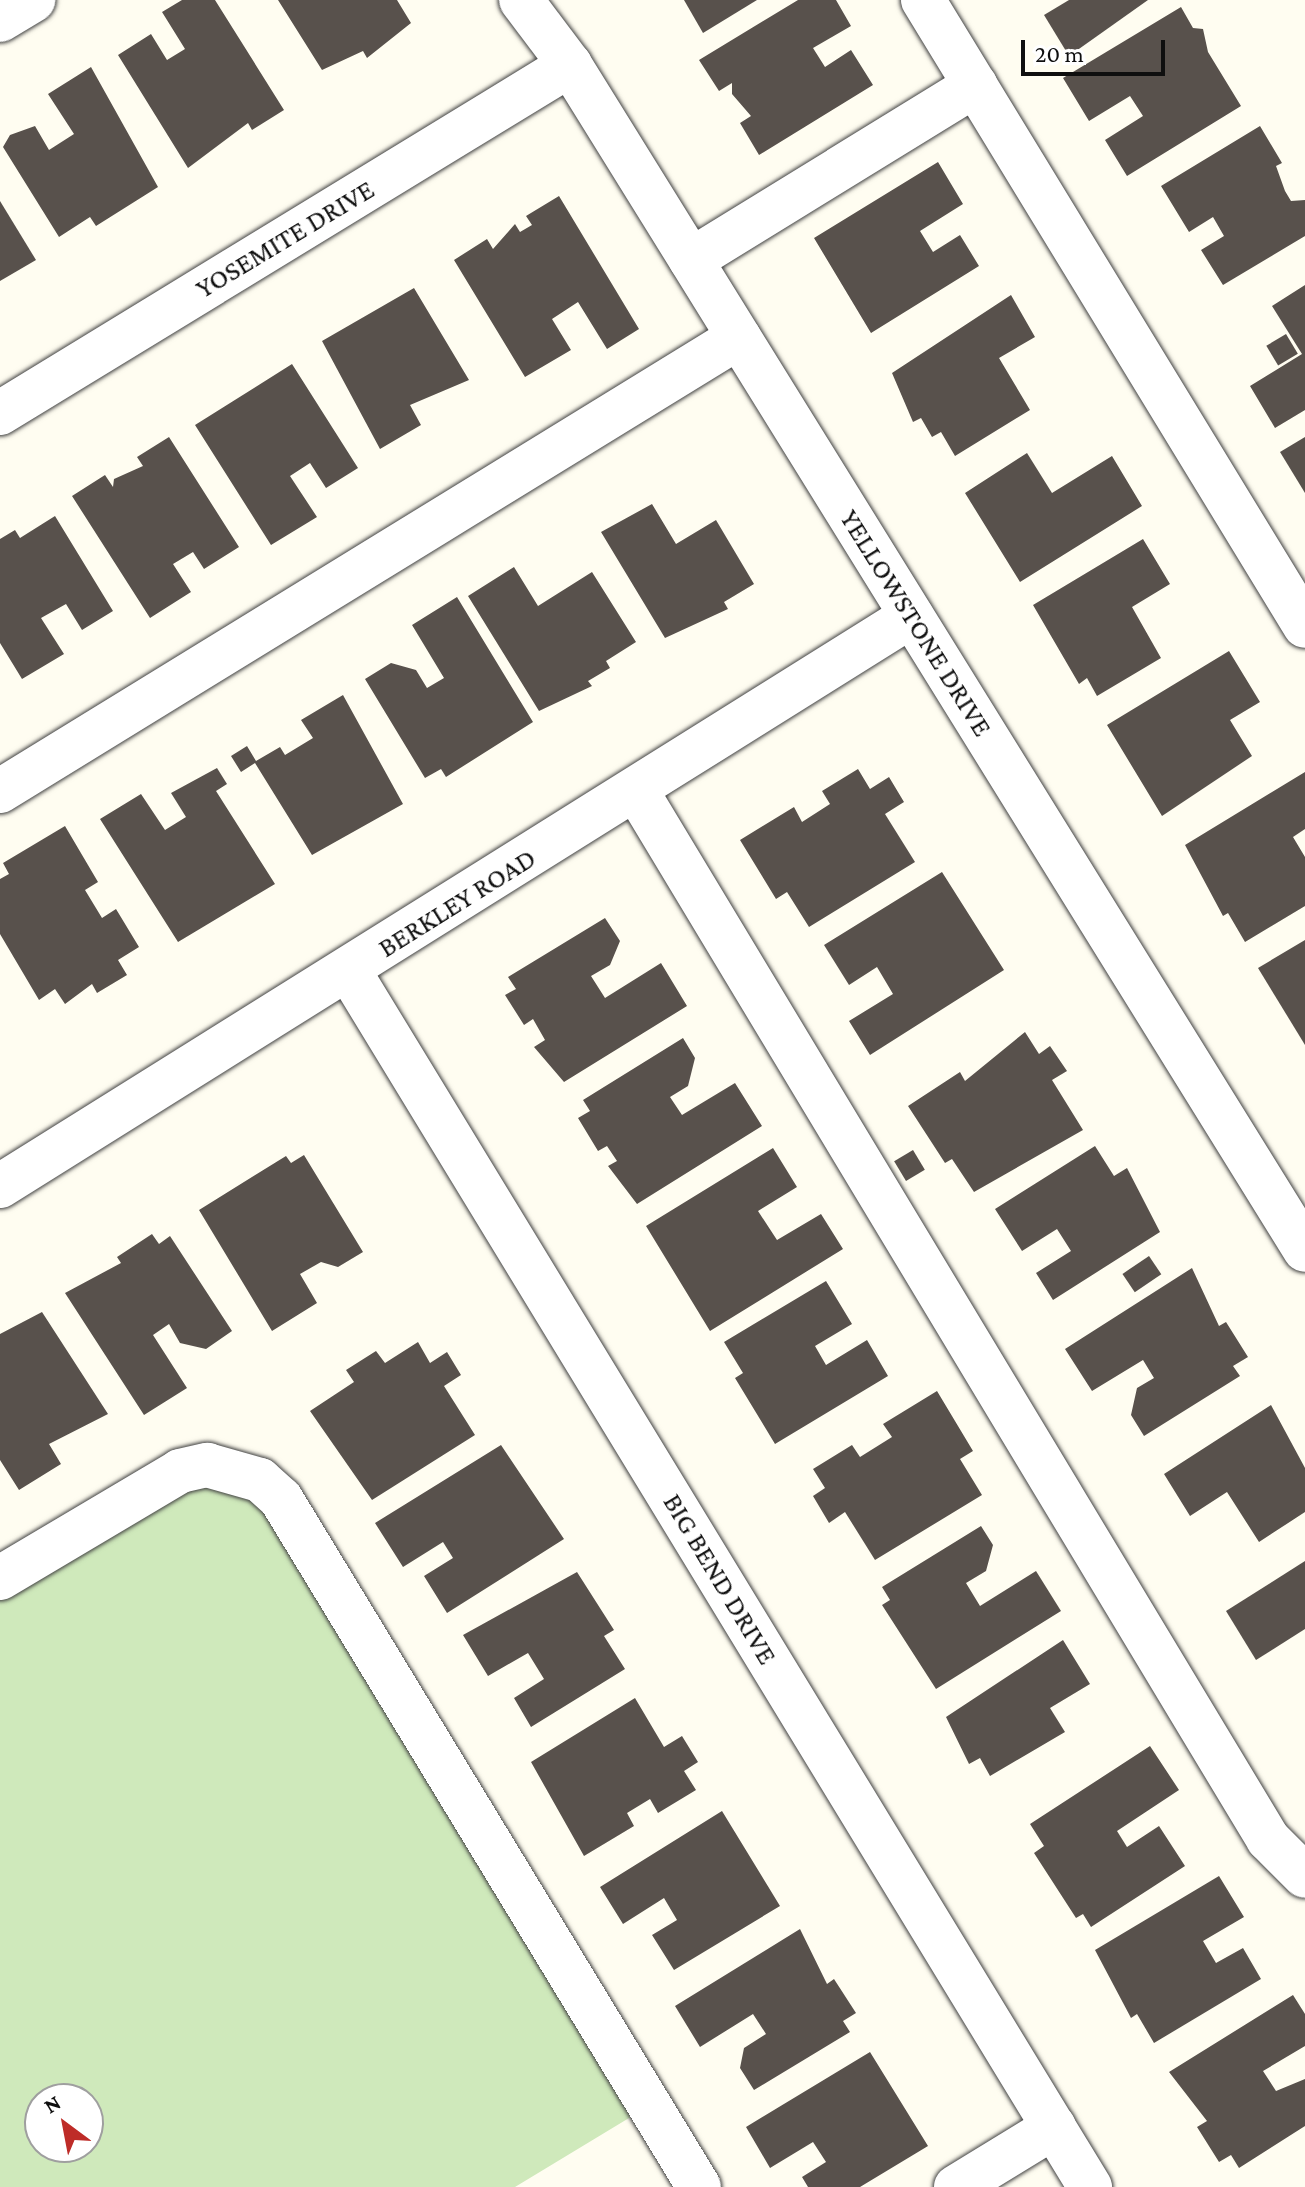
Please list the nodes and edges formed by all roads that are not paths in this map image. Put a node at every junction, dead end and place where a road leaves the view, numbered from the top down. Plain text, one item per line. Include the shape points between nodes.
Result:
1 (33, 0) edge
2 (521, 0) edge
3 (923, 0) edge
4 (0, 20) edge
5 (570, 65) junction
6 (975, 85) junction
7 (691, 260) junction
8 (739, 337) junction
9 (0, 413) edge
10 (911, 616) junction
11 (1305, 626) edge
12 (636, 790) junction
13 (0, 791) edge
14 (349, 971) junction
15 (0, 1186) edge
16 (1305, 1250) edge
17 (0, 1578) edge
18 (1305, 1876) edge
19 (1054, 2127) junction
20 (699, 2187) edge
21 (956, 2187) edge
22 (1090, 2187) edge

1 - 4 street
2 - 5 street, YELLOWSTONE DRIVE
3 - 6 street
5 - 7 street, YELLOWSTONE DRIVE
5 - 9 street, YOSEMITE DRIVE
6 - 7 street
6 - 11 street
7 - 8 street, YELLOWSTONE DRIVE
8 - 10 street, YELLOWSTONE DRIVE
8 - 13 street
10 - 12 street, BERKLEY ROAD
10 - 16 street, YELLOWSTONE DRIVE
12 - 14 street, BERKLEY ROAD
12 - 18 street via 1268,1839
14 - 15 street, BERKLEY ROAD
14 - 19 street, BIG BEND DRIVE
17 - 20 street via 180,1471 207,1465 260,1480 281,1499
19 - 21 street
19 - 22 street, BIG BEND DRIVE

